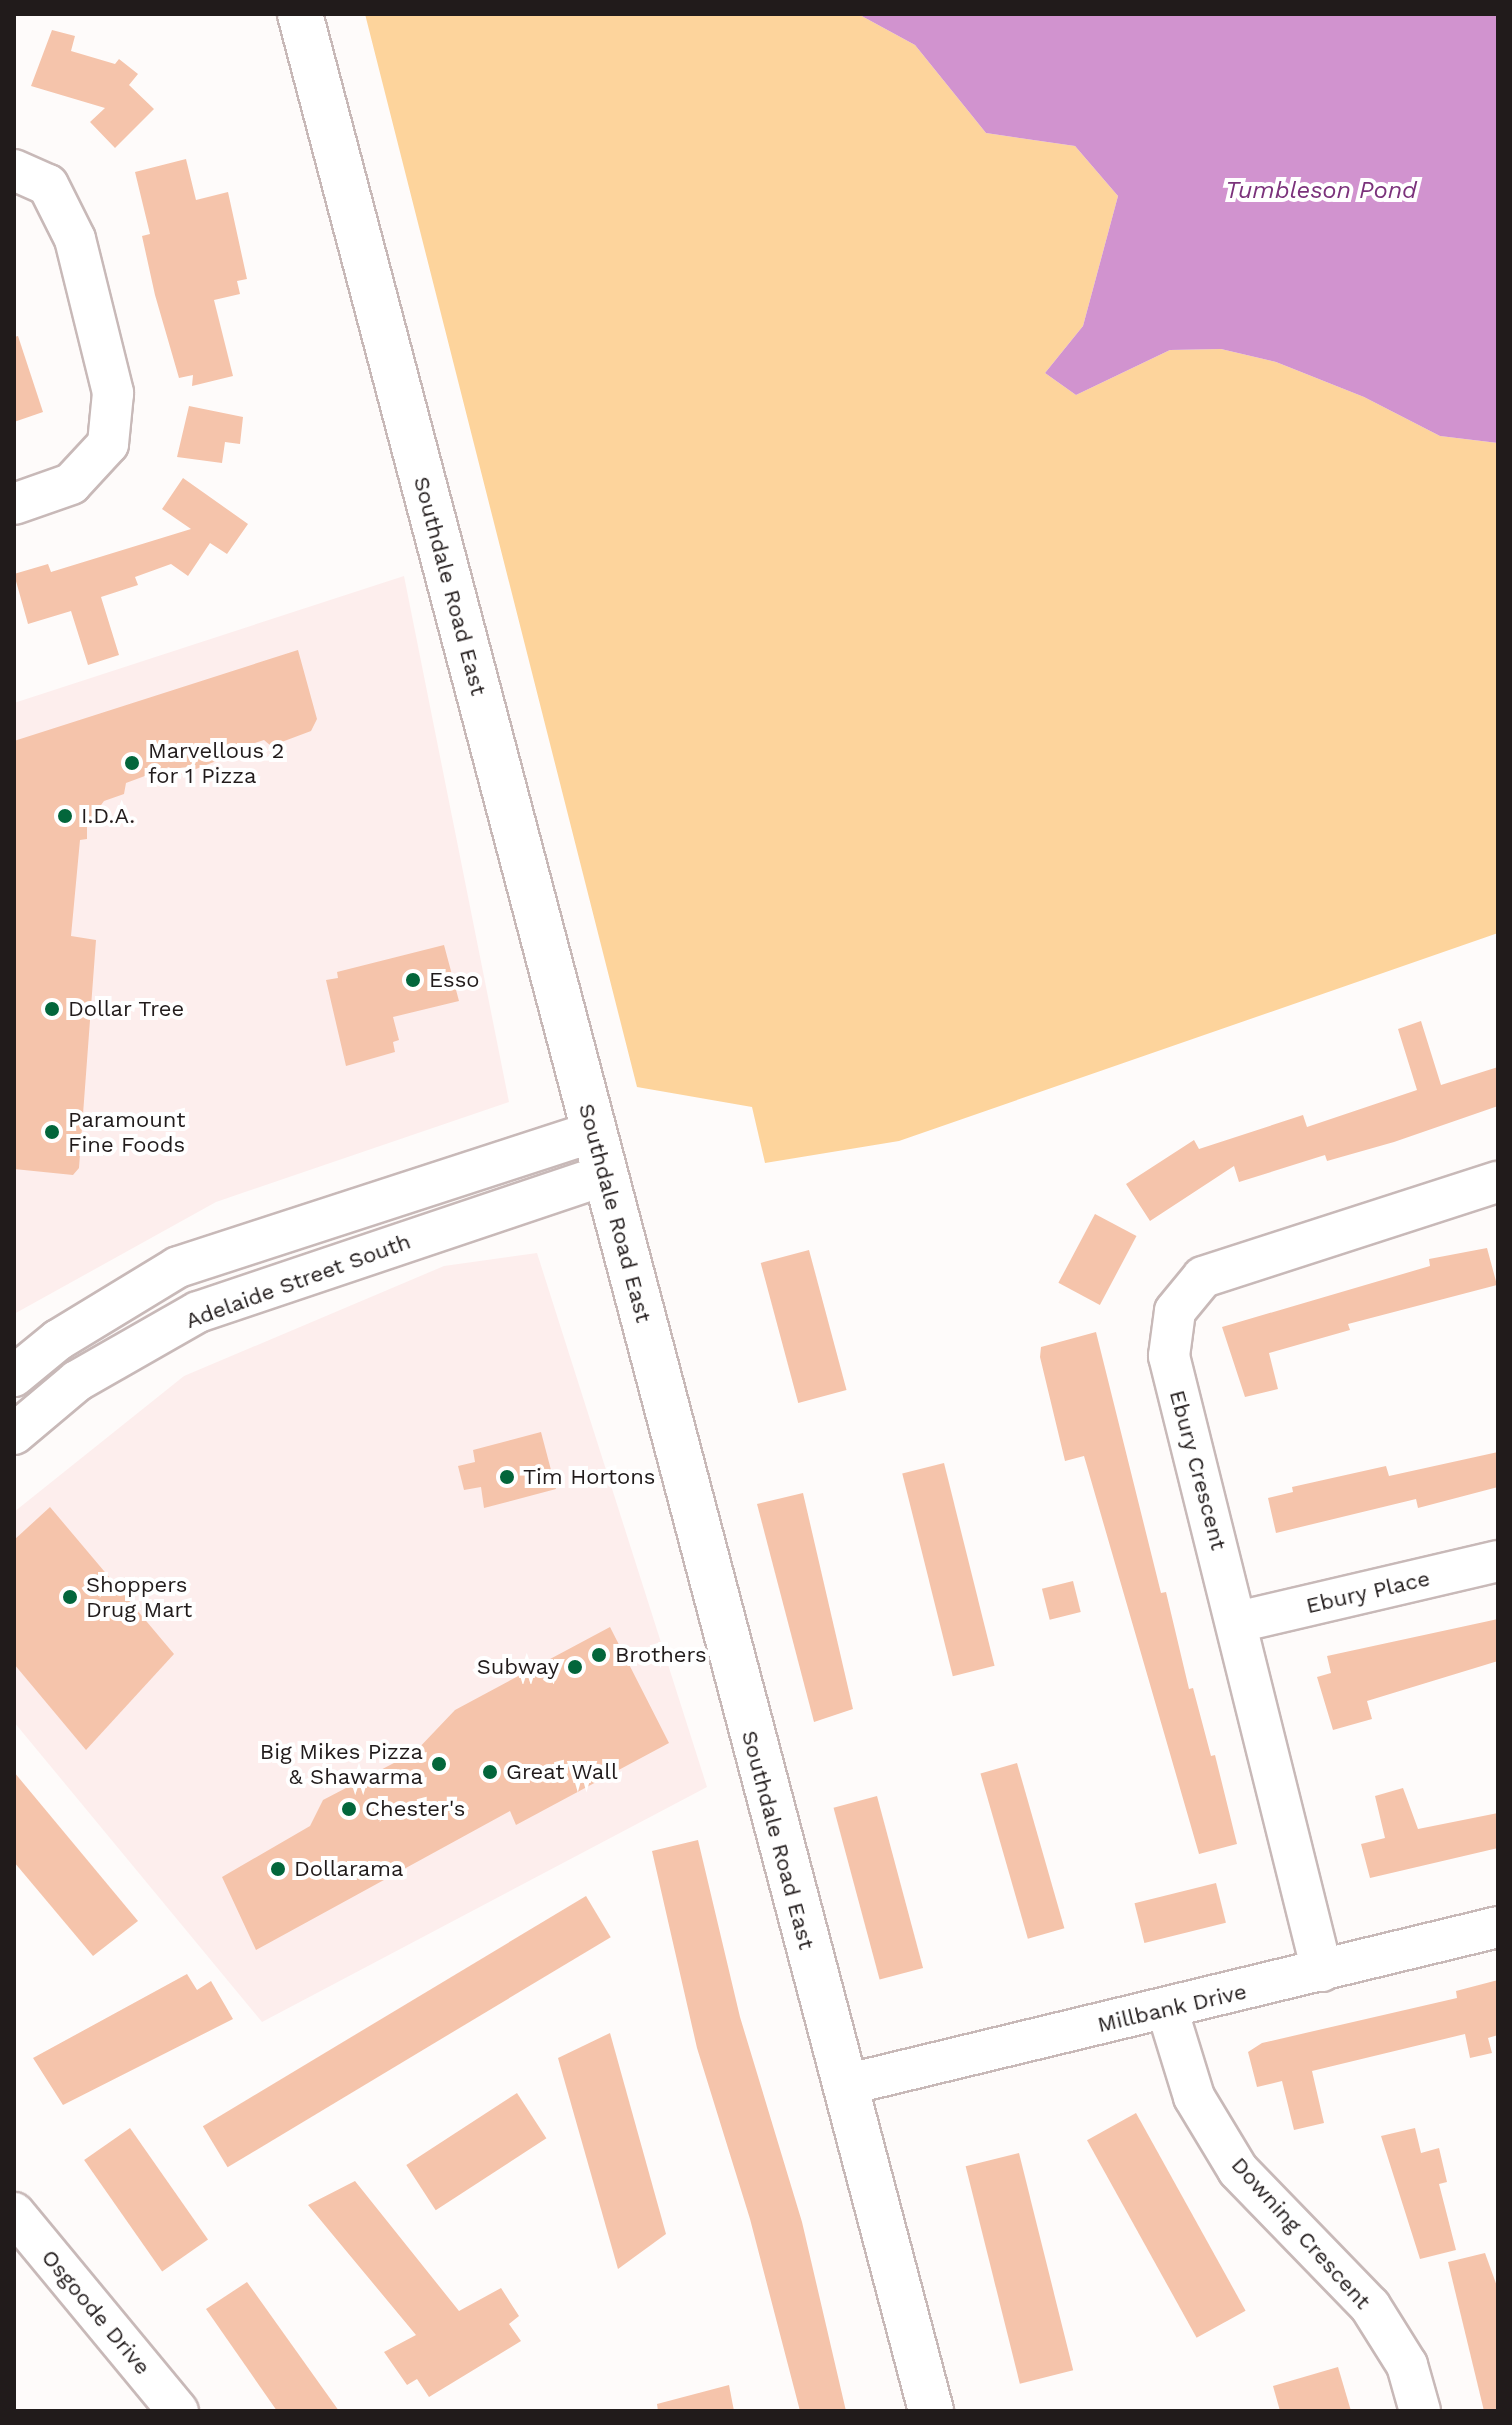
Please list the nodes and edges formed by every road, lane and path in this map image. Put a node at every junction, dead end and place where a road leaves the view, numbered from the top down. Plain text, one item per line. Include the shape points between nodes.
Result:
1 (300, 14) edge
2 (14, 170) edge
3 (14, 504) edge
4 (593, 1132) junction
5 (605, 1175) junction
6 (1498, 1182) edge
7 (14, 1376) edge
8 (14, 1434) edge
9 (1498, 1561) edge
10 (1238, 1622) junction
11 (1498, 1927) edge
12 (1322, 1971) junction
13 (1167, 2009) junction
14 (845, 2085) junction
15 (14, 2213) edge
16 (178, 2411) edge
17 (931, 2411) edge
18 (1420, 2411) edge

1 - 4 main road, Southdale Road East
2 - 3 street via 48,185 75,239 113,393 108,444 71,484
4 - 5 main road, Southdale Road East
4 - 7 street via 178,1267 58,1340
5 - 8 street, Adelaide Street South via 198,1312 77,1381
5 - 14 main road, Southdale Road East
6 - 10 street, Ebury Crescent via 1203,1277 1175,1311 1169,1356
9 - 10 street, Ebury Place
10 - 12 street, Ebury Crescent
11 - 12 street, Millbank Drive
12 - 13 street, Millbank Drive
13 - 14 street, Millbank Drive
13 - 18 street, Downing Crescent via 1194,2097 1238,2170 1370,2306 1407,2365
14 - 17 main road, Southdale Road East
15 - 16 street, Osgoode Drive

